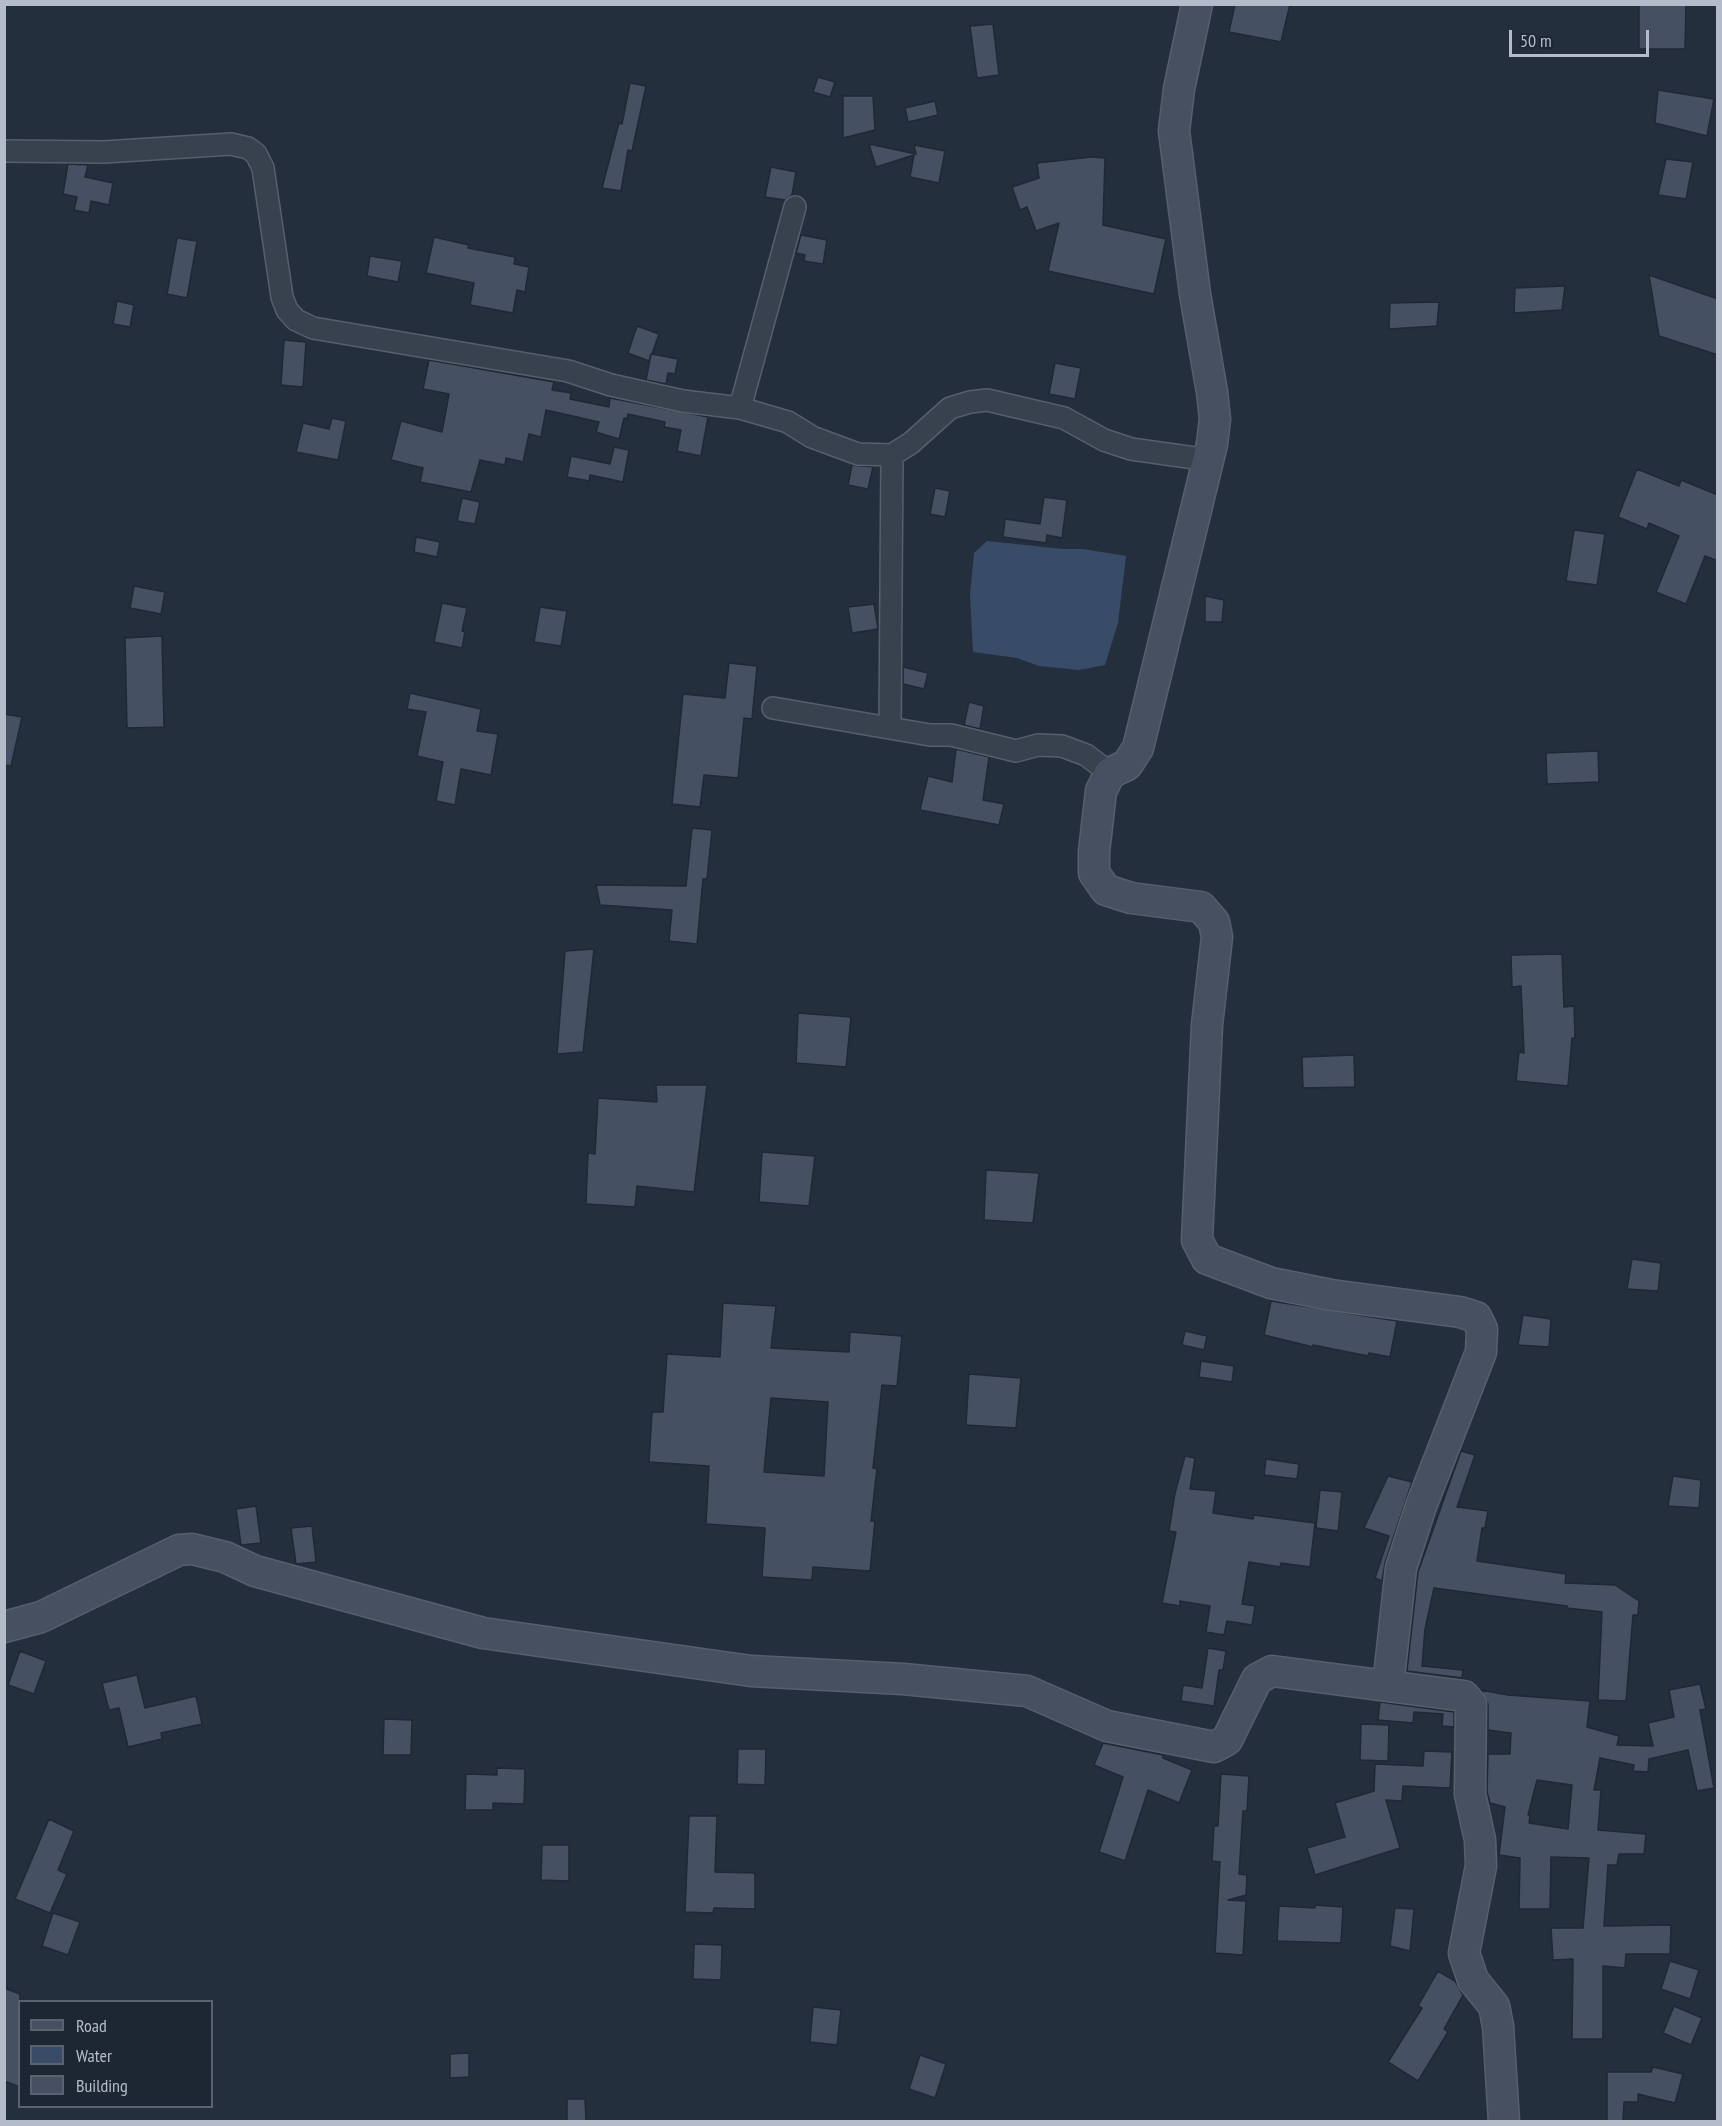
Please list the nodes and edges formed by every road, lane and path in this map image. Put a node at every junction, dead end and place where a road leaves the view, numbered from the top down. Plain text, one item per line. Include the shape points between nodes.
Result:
1 (1197, 4) edge
2 (4, 151) edge
3 (795, 207) dead end
4 (740, 408) junction
5 (892, 455) junction
6 (1209, 457) junction
7 (773, 708) dead end
8 (890, 728) junction
9 (1110, 773) junction
10 (4, 1627) edge
11 (1388, 1686) junction
12 (1504, 2121) edge

1 - 6 street via 1174,131 1215,419
2 - 4 street via 104,152 231,144 248,148 263,168 282,297 296,320 314,328 568,371 621,388
3 - 4 street
4 - 5 street via 788,422 812,437 858,454
5 - 6 street via 951,408 987,400 1064,418 1104,440 1131,449
5 - 8 street
6 - 9 street via 1138,748 1127,765
7 - 8 street
8 - 9 street via 951,735 1016,751 1038,745 1062,746 1086,755
9 - 11 street via 1101,791 1094,852 1094,873 1100,884 1131,898 1201,907 1214,922 1217,937 1204,1080 1197,1240 1201,1251 1207,1259 1271,1283 1460,1312 1476,1317 1482,1329 1481,1352 1401,1568
10 - 11 street via 41,1617 179,1550 192,1549 225,1557 255,1571 483,1633 751,1671 903,1679 1027,1691 1107,1726 1214,1747 1227,1740 1257,1679 1264,1673
11 - 12 street via 1464,1696 1471,1704 1470,1794 1481,1866 1464,1953 1473,1980 1494,2006

